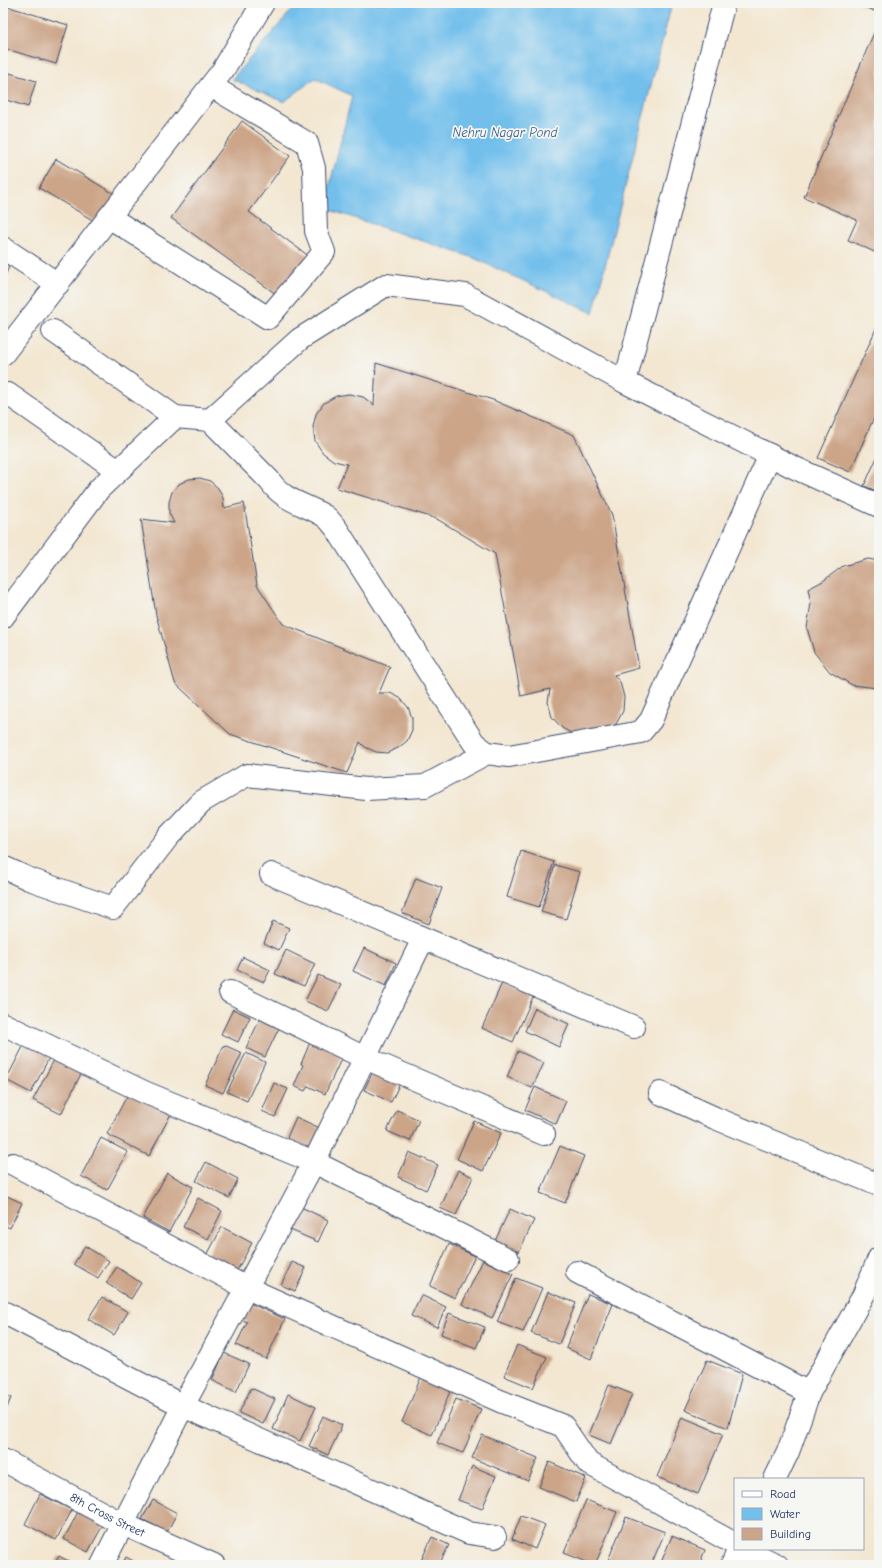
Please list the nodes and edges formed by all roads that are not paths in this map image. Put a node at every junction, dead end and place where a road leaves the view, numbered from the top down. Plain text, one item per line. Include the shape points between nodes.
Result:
1 (263, 3) edge
2 (724, 3) edge
3 (211, 86) junction
4 (109, 217) junction
5 (3, 248) edge
6 (58, 284) junction
7 (53, 331) dead end
8 (3, 354) edge
9 (625, 382) junction
10 (8, 394) dead end
11 (175, 417) junction
12 (210, 420) junction
13 (770, 455) junction
14 (117, 470) junction
15 (879, 506) edge
16 (3, 617) edge
17 (487, 753) junction
18 (3, 867) edge
19 (271, 874) dead end
20 (424, 939) junction
21 (230, 992) dead end
22 (3, 1024) edge
23 (634, 1027) dead end
24 (365, 1058) junction
25 (660, 1093) dead end
26 (544, 1134) dead end
27 (314, 1162) junction
28 (12, 1164) dead end
29 (879, 1185) edge
30 (879, 1258) edge
31 (508, 1259) dead end
32 (577, 1272) dead end
33 (247, 1288) junction
34 (3, 1312) edge
35 (809, 1393) junction
36 (183, 1406) junction
37 (3, 1460) edge
38 (775, 1478) edge
39 (123, 1524) junction
40 (495, 1537) dead end
41 (734, 1543) edge
42 (739, 1550) edge
43 (746, 1550) edge
44 (102, 1565) edge
45 (214, 1565) edge
46 (732, 1565) edge
47 (777, 1565) edge

1 - 3 street
2 - 9 street
3 - 4 street
3 - 4 street via 307,143 314,168 316,231 324,252 268,318
4 - 6 street
5 - 6 street
6 - 8 street
7 - 11 street
9 - 12 street via 465,295 386,285 300,339
9 - 13 street
10 - 14 street
11 - 12 street
11 - 14 street
12 - 17 street via 276,490 326,517 336,528 474,743
13 - 15 street
13 - 17 street via 651,720 642,732 509,756
14 - 16 street via 99,489
17 - 18 street via 425,786 366,790 247,775 201,802 168,837 113,908 29,879
19 - 20 street
20 - 23 street
20 - 24 street
21 - 24 street
22 - 27 street via 144,1092
24 - 26 street
24 - 27 street
25 - 29 street
27 - 31 street
27 - 33 street
28 - 33 street
30 - 35 street via 863,1296
32 - 35 street
33 - 36 street
33 - 41 street via 500,1401 563,1426 588,1463
34 - 36 street
35 - 38 street via 788,1452
36 - 39 street
36 - 40 street via 469,1533
37 - 39 street, 8th Cross Street
39 - 44 street
39 - 45 street, 8th Cross Street
42 - 46 street
43 - 47 street

